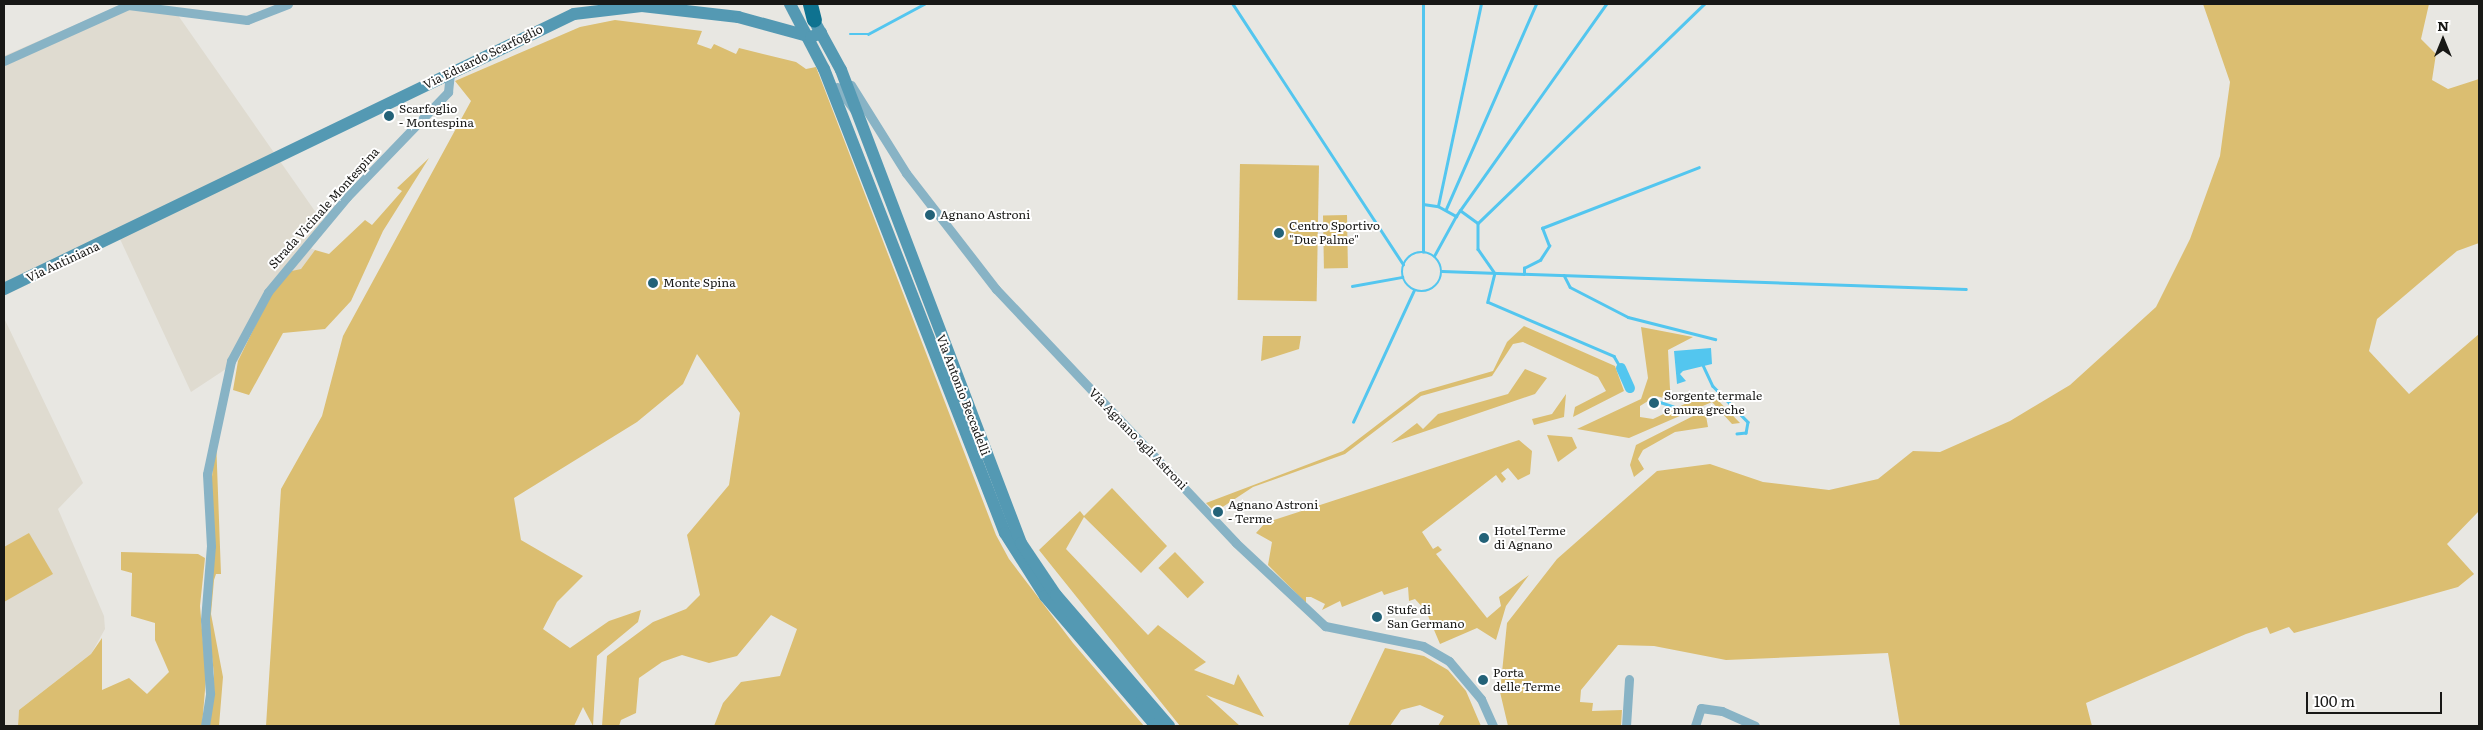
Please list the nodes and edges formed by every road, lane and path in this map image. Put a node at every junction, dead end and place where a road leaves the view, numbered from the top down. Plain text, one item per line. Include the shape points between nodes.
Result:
1 (288, 4) edge
2 (810, 4) edge
3 (797, 6) edge
4 (782, 29) junction
5 (816, 29) junction
6 (4, 61) edge
7 (824, 69) junction
8 (841, 70) junction
9 (450, 73) junction
10 (856, 112) junction
11 (880, 134) junction
12 (122, 235) joint
13 (4, 289) edge
14 (1629, 679) dead end
15 (205, 726) edge
16 (1156, 726) edge
17 (1169, 726) edge
18 (1493, 726) edge
19 (1626, 726) edge
20 (1695, 726) edge
21 (1755, 726) edge

1 - 6 street via 247,20 128,5
2 - 5 highway
3 - 4 main road via 794,21
3 - 5 main road
4 - 5 main road, Via Eduardo Scarfoglio
4 - 9 main road, Via Eduardo Scarfoglio via 733,16 603,7 558,20
5 - 7 main road, Via Antonio Beccadelli
5 - 8 main road, Via Antonio Beccadelli
7 - 10 street
7 - 16 main road, Via Antonio Beccadelli via 1005,533 1045,596
8 - 10 main road, Via Antonio Beccadelli
8 - 11 street, Via Agnano agli Astroni
9 - 12 main road, Via Eduardo Scarfoglio
9 - 15 street, Strada Vicinale Montespina via 448,92 347,198 268,292 231,361 207,474 211,546 205,620 210,693
10 - 11 street
10 - 17 main road, Via Antonio Beccadelli via 1021,543 1056,595
11 - 18 street, Via Agnano agli Astroni via 933,210 1027,325 1310,615 1342,633 1436,652 1471,684
12 - 13 main road, Via Antiniana
14 - 19 street
20 - 21 street via 1701,708 1722,711

